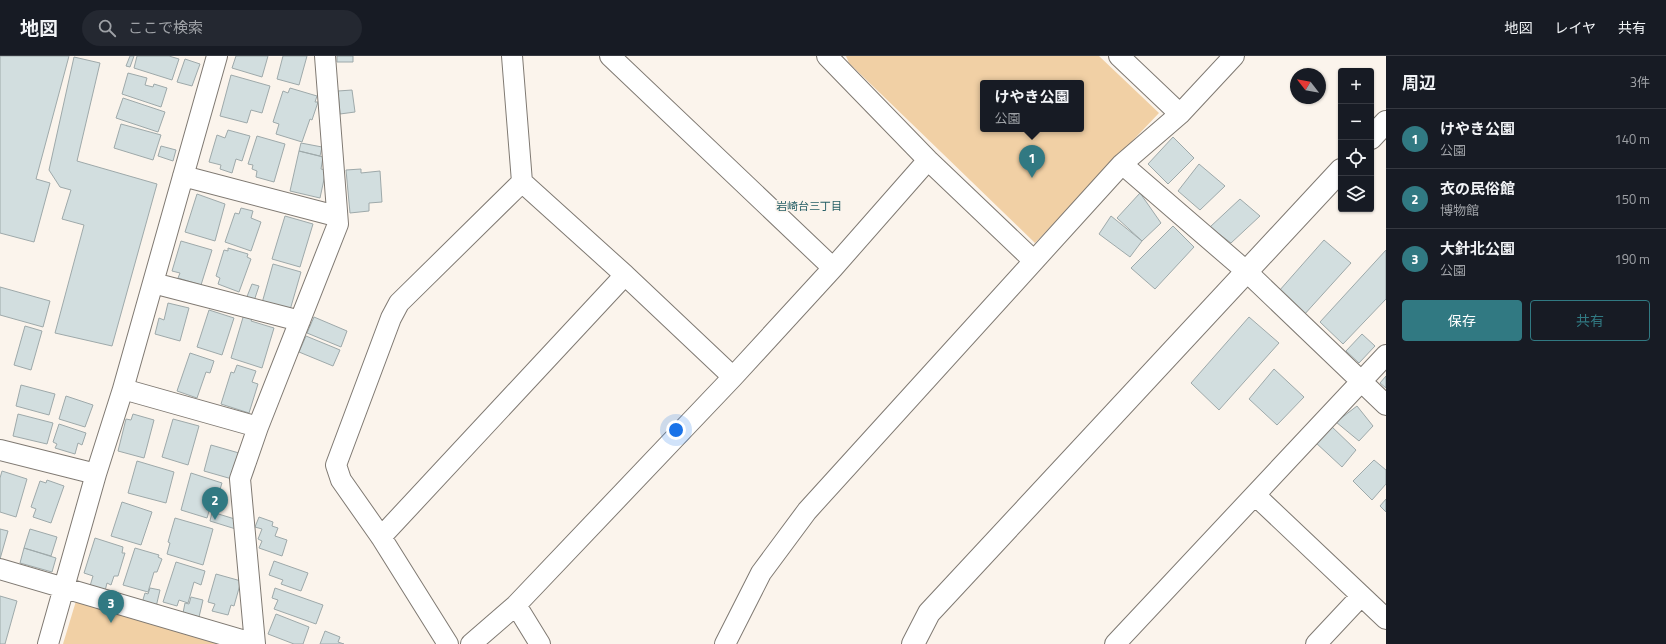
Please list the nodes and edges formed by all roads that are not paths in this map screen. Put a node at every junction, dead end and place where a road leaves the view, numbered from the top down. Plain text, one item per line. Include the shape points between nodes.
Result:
1 (217, 56) edge
2 (325, 56) edge
3 (512, 56) edge
4 (610, 56) edge
5 (1119, 56) edge
6 (1234, 56) edge
7 (829, 57) edge
8 (1180, 114) junction
9 (1386, 122) edge
10 (1374, 135) edge
11 (928, 160) junction
12 (1122, 164) junction
13 (1338, 173) edge
14 (183, 176) junction
15 (522, 182) junction
16 (336, 216) junction
17 (1034, 261) junction
18 (834, 268) junction
19 (1246, 272) junction
20 (625, 275) junction
21 (153, 283) junction
22 (300, 321) junction
23 (1386, 355) edge
24 (733, 377) junction
25 (1361, 382) junction
26 (123, 389) junction
27 (1386, 405) edge
28 (258, 427) junction
29 (0, 450) edge
30 (96, 474) junction
31 (1255, 495) junction
32 (381, 537) junction
33 (0, 569) edge
34 (64, 588) junction
35 (1361, 596) junction
36 (516, 605) junction
37 (1386, 619) edge
38 (48, 644) edge
39 (255, 644) edge
40 (448, 644) edge
41 (471, 644) edge
42 (540, 644) edge
43 (725, 644) edge
44 (913, 644) edge
45 (1115, 644) edge
46 (1316, 644) edge

1 - 14 street
2 - 16 street
3 - 15 street
4 - 18 street
5 - 8 street
6 - 8 street
7 - 11 street
8 - 12 street
9 - 10 street
11 - 17 street
11 - 18 street
12 - 17 street
12 - 19 street
13 - 19 street
14 - 16 street
14 - 21 street
15 - 20 street
15 - 32 street via 399,303 391,318 336,465 341,480
16 - 22 street via 338,224
17 - 43 street via 807,511 761,573
18 - 24 street
19 - 25 street
19 - 44 street via 929,614
20 - 24 street
20 - 32 street
21 - 22 street
21 - 26 street
22 - 28 street
23 - 25 street
24 - 36 street
25 - 27 street
25 - 31 street
26 - 28 street
26 - 30 street
28 - 39 street via 240,479
29 - 30 street
30 - 34 street
31 - 35 street
31 - 45 street
32 - 40 street
33 - 34 street
34 - 38 street
34 - 39 street
35 - 37 street
35 - 46 street
36 - 41 street
36 - 42 street

